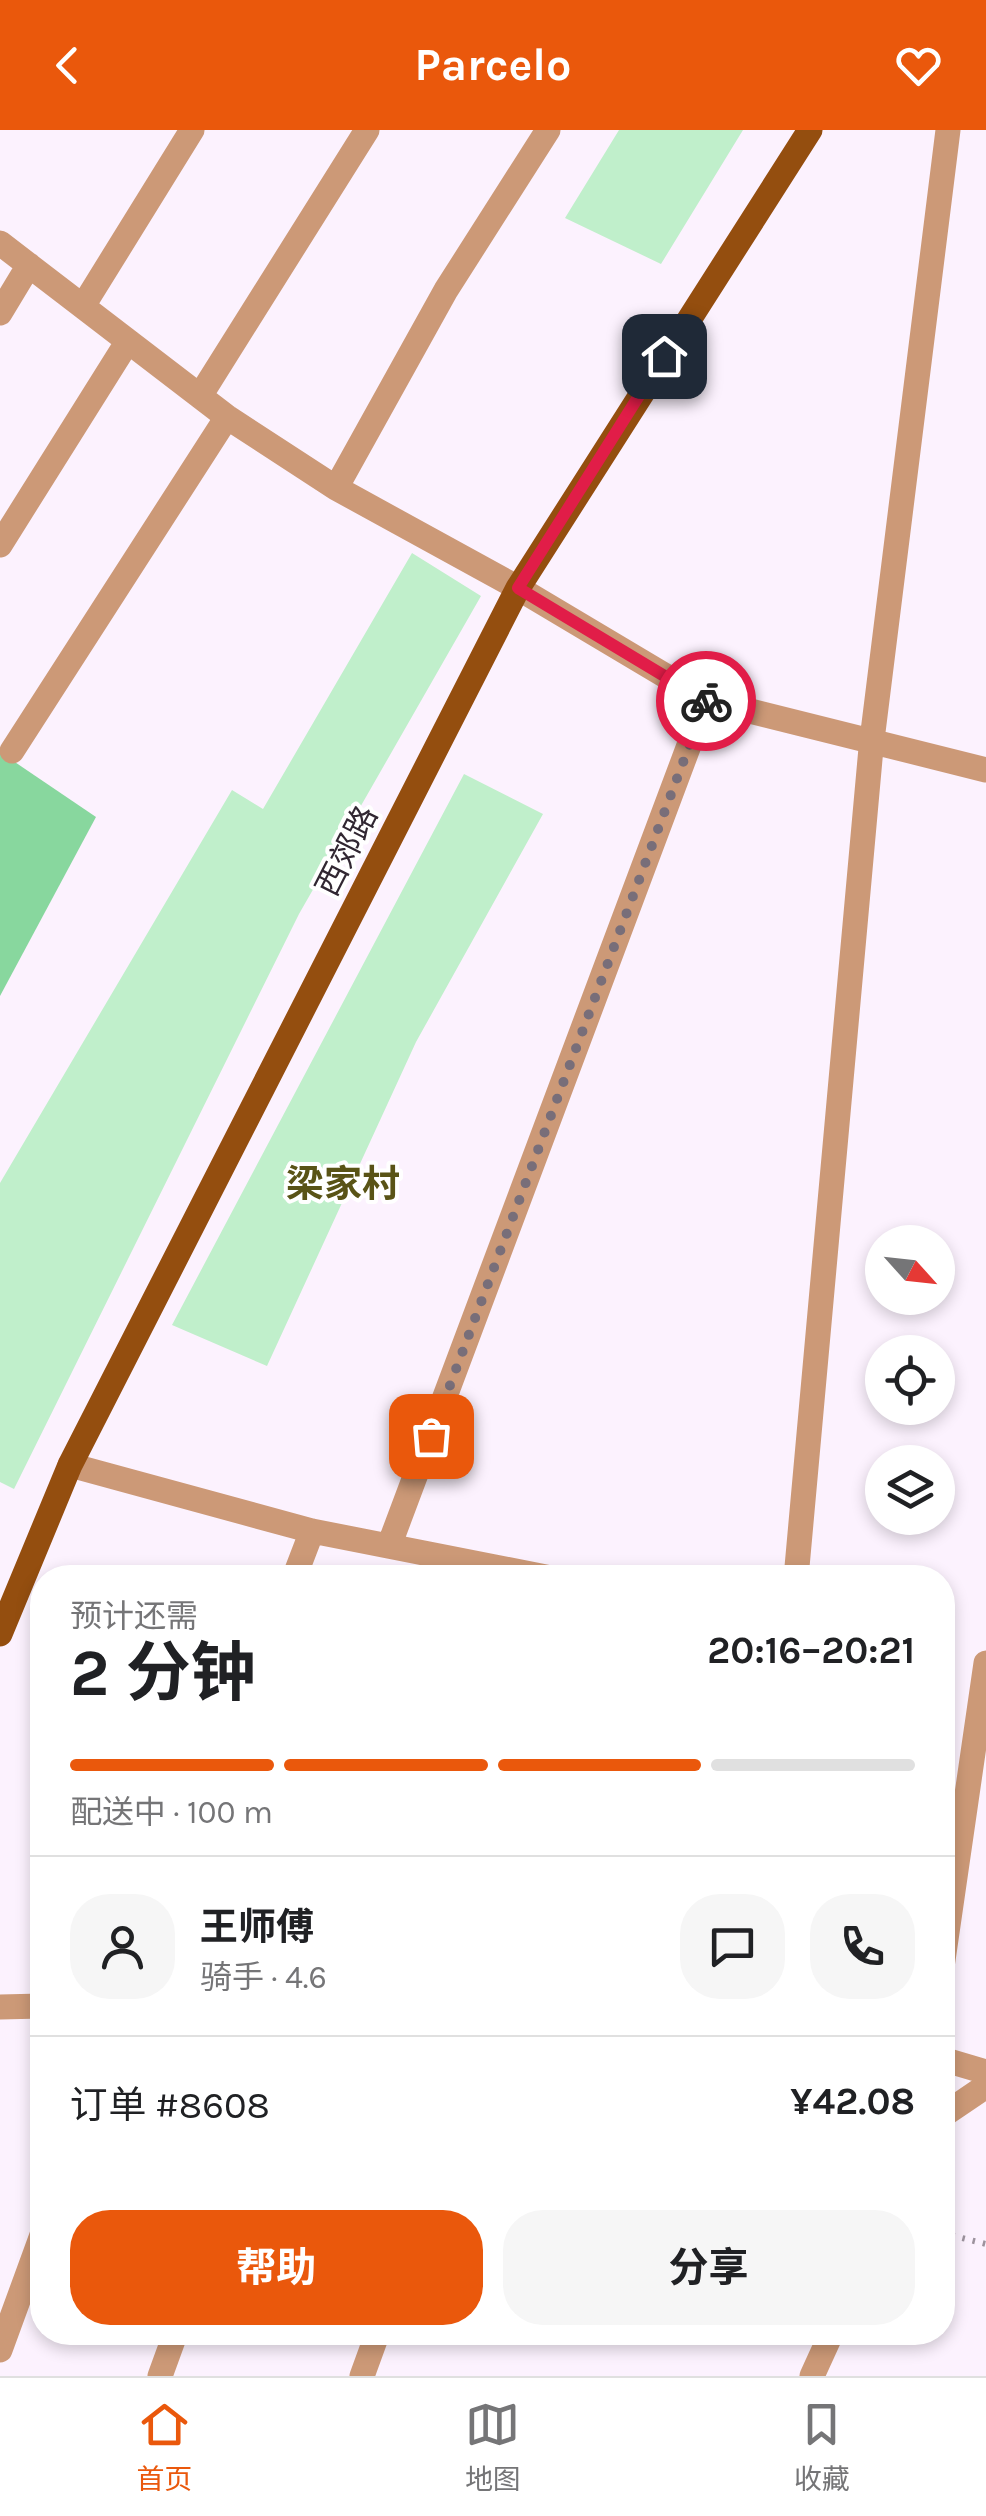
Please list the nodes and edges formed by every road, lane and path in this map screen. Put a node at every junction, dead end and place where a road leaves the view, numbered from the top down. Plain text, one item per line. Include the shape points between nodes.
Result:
1 (192, 130) edge
2 (367, 130) edge
3 (548, 130) edge
4 (810, 130) edge
5 (948, 130) edge
6 (0, 243) edge
7 (29, 265) junction
8 (83, 306) junction
9 (0, 313) edge
10 (128, 341) junction
11 (200, 396) junction
12 (227, 417) junction
13 (336, 488) junction
14 (0, 545) edge
15 (518, 588) junction
16 (706, 700) junction
17 (872, 742) junction
18 (12, 750) dead end
19 (986, 770) edge
20 (70, 1466) junction
21 (312, 1532) junction
22 (390, 1546) junction
23 (299, 1565) edge
24 (449, 1565) edge
25 (797, 1565) edge
26 (0, 1634) edge
27 (986, 1663) edge
28 (955, 1877) edge
29 (30, 2006) edge
30 (0, 2007) edge
31 (955, 2063) edge
32 (986, 2072) edge
33 (986, 2086) edge
34 (955, 2107) edge
35 (955, 2236) edge
36 (986, 2244) edge
37 (30, 2268) edge
38 (171, 2345) edge
39 (373, 2345) edge
40 (826, 2345) edge
41 (0, 2350) edge
42 (160, 2376) edge
43 (362, 2376) edge
44 (812, 2376) edge

1 - 8 street
2 - 11 street
3 - 13 street via 446,290
4 - 15 main road, 西郊路
5 - 17 street
6 - 7 street
7 - 8 street
7 - 9 street
8 - 10 street
10 - 11 street
10 - 14 street
11 - 12 street
12 - 13 street
12 - 18 street
13 - 15 street
15 - 16 street
15 - 20 main road, 西郊路
16 - 17 street
16 - 22 street
17 - 19 street
17 - 25 street
20 - 21 street
20 - 26 main road, 西郊路
21 - 22 street
21 - 23 street
22 - 24 street
27 - 28 street
29 - 30 street
31 - 32 street
33 - 34 street
35 - 36 path
37 - 41 street
38 - 42 street
39 - 43 street
40 - 44 street

